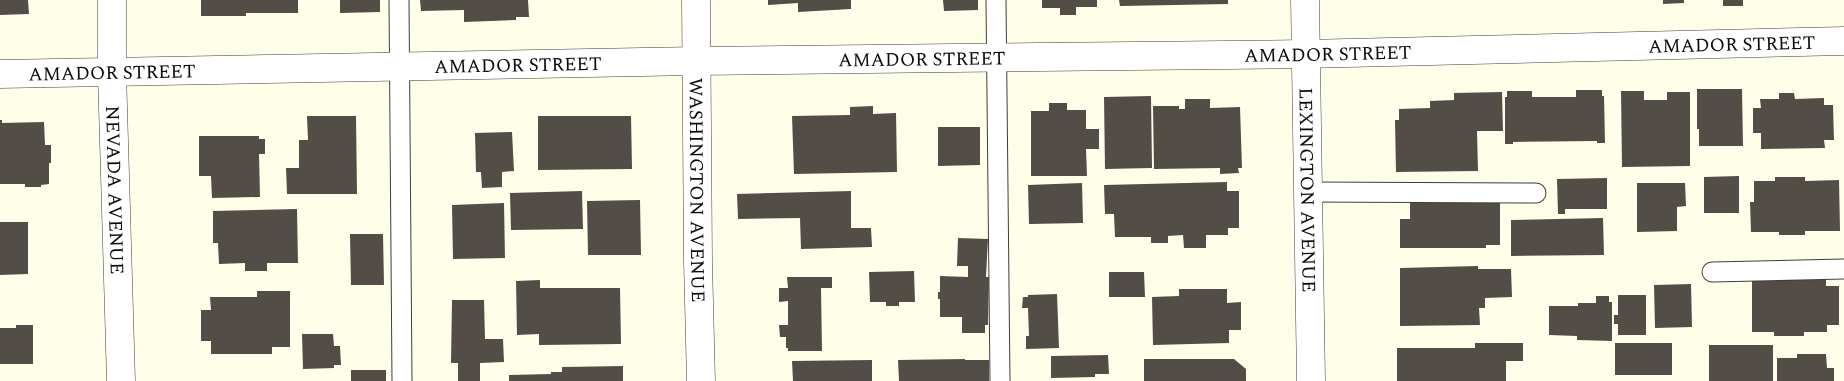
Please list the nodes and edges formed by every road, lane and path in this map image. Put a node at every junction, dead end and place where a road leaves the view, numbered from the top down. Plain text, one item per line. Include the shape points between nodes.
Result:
1 (112, 0) edge
2 (399, 0) edge
3 (696, 0) edge
4 (996, 0) edge
5 (1305, 0) edge
6 (1844, 41) edge
7 (1305, 54) junction
8 (997, 58) junction
9 (696, 61) junction
10 (399, 67) junction
11 (112, 73) junction
12 (0, 74) edge
13 (1308, 192) junction
14 (1536, 193) dead end
15 (1844, 268) edge
16 (1712, 272) dead end
17 (121, 381) edge
18 (402, 381) edge
19 (701, 381) edge
20 (1000, 381) edge
21 (1311, 381) edge

1 - 11 street, NEVADA AVENUE
2 - 10 lane
3 - 9 street, WASHINGTON AVENUE
4 - 8 lane
5 - 7 street, LEXINGTON AVENUE
6 - 7 street, AMADOR STREET
7 - 8 street, AMADOR STREET
7 - 13 street, LEXINGTON AVENUE
8 - 9 street, AMADOR STREET
8 - 20 lane
9 - 10 street, AMADOR STREET
9 - 19 street, WASHINGTON AVENUE
10 - 11 street, AMADOR STREET
10 - 18 lane
11 - 12 street, AMADOR STREET
11 - 17 street, NEVADA AVENUE
13 - 14 lane
13 - 21 street, LEXINGTON AVENUE
15 - 16 lane

